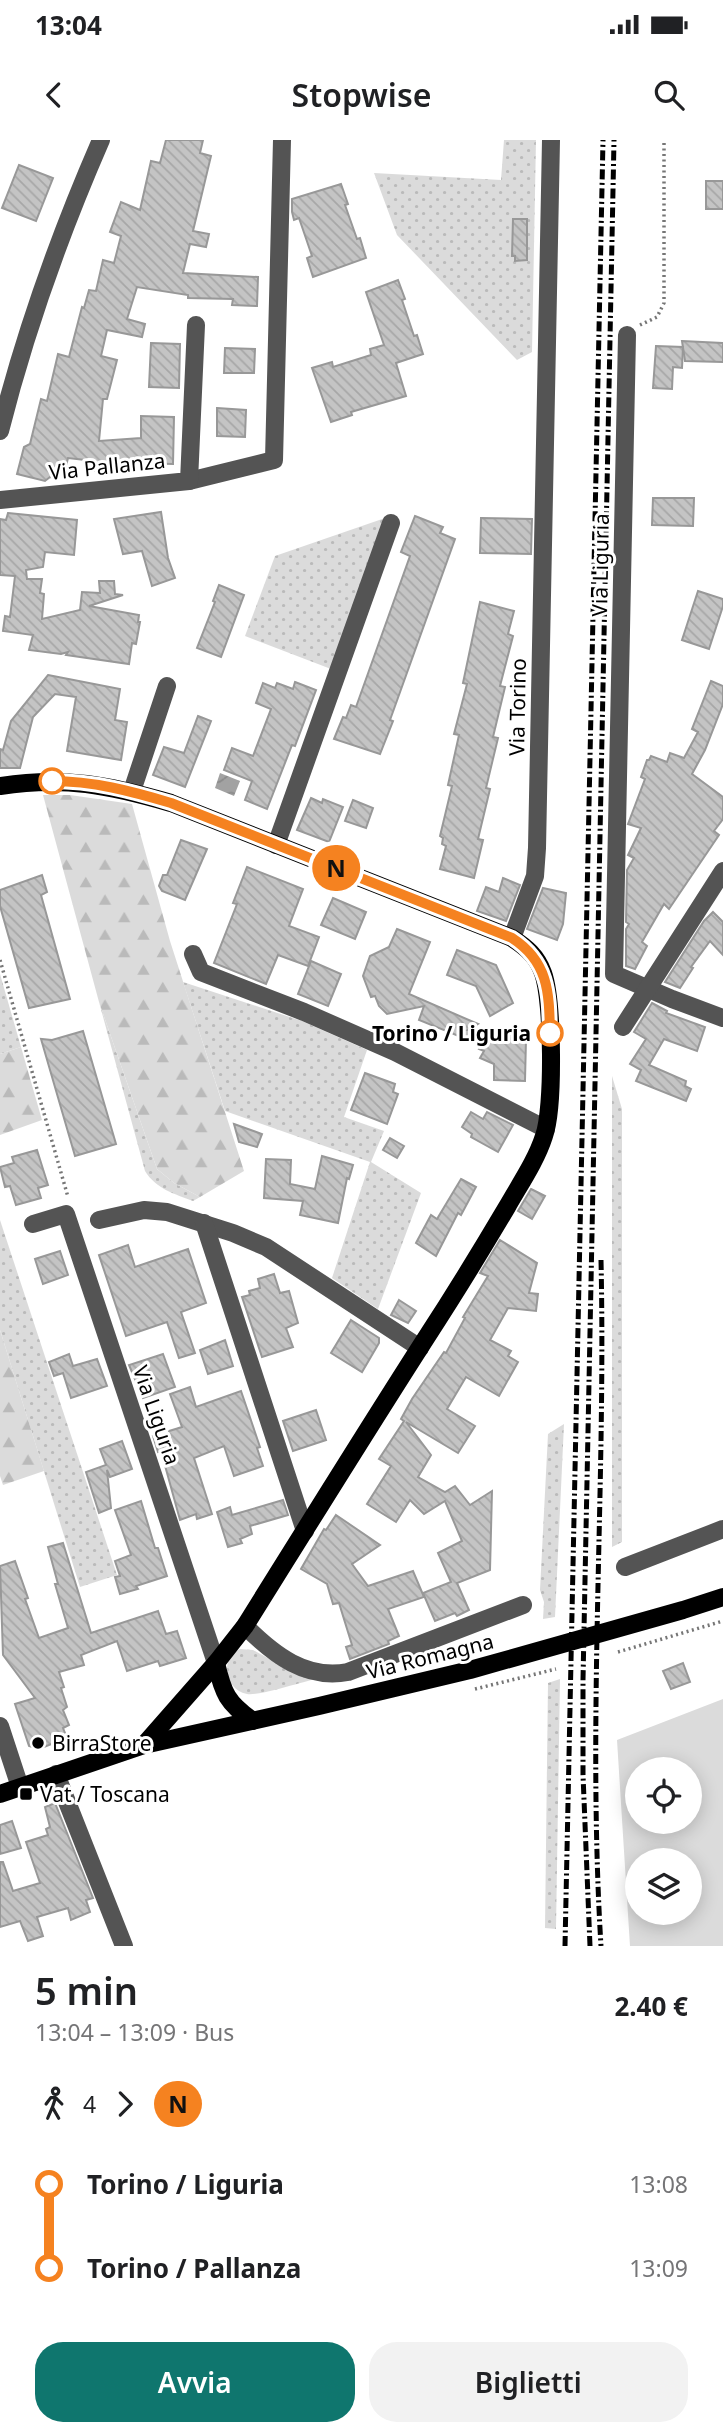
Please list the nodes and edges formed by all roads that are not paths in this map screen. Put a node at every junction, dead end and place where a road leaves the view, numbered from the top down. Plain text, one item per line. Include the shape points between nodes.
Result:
1 (101, 140) edge
2 (282, 140) edge
3 (551, 140) edge
4 (196, 325) dead end
5 (627, 335) road end
6 (7, 374) edge
7 (0, 431) edge
8 (189, 481) junction
9 (0, 500) edge
10 (391, 523) dead end
11 (167, 685) dead end
12 (0, 786) edge
13 (132, 792) junction
14 (276, 845) junction
15 (723, 871) edge
16 (512, 938) junction
17 (192, 954) dead end
18 (647, 989) junction
19 (723, 1018) edge
20 (622, 1027) dead end
21 (546, 1129) junction
22 (99, 1220) dead end
23 (204, 1223) junction
24 (33, 1224) dead end
25 (420, 1348) junction
26 (723, 1529) edge
27 (305, 1531) junction
28 (625, 1567) dead end
29 (723, 1597) edge
30 (523, 1605) dead end
31 (245, 1626) junction
32 (216, 1663) junction
33 (253, 1721) junction
34 (0, 1726) edge
35 (144, 1745) junction
36 (56, 1774) junction
37 (20, 1787) junction
38 (0, 1794) edge
39 (124, 1946) edge

1 - 6 street
2 - 8 street via 274,460
3 - 16 street, Via Torino via 537,848 534,876
4 - 8 street, Via Pallanza
5 - 18 street, Via Liguria via 614,974
6 - 7 street
8 - 9 street, Via Pallanza
10 - 14 street
11 - 13 street
12 - 13 main road via 75,781
13 - 14 main road
14 - 16 main road
15 - 18 street
16 - 21 main road via 535,957 548,994
17 - 21 street via 201,972 395,1052
18 - 19 street
18 - 20 street
21 - 25 main road via 522,1182
22 - 23 street via 144,1210
23 - 25 street via 266,1247
23 - 27 street
24 - 32 street, Via Liguria via 69,1212
25 - 27 main road
26 - 28 street
27 - 31 main road
29 - 33 main road, Via Romagna via 518,1657
30 - 31 street via 334,1675 294,1665
31 - 32 main road
32 - 33 main road, Via Liguria via 226,1696
32 - 35 main road
33 - 35 main road, Via Romagna
34 - 37 street
35 - 36 main road, Via Romagna
36 - 37 main road, Via Romagna
36 - 39 street
37 - 38 main road, Via Romagna

